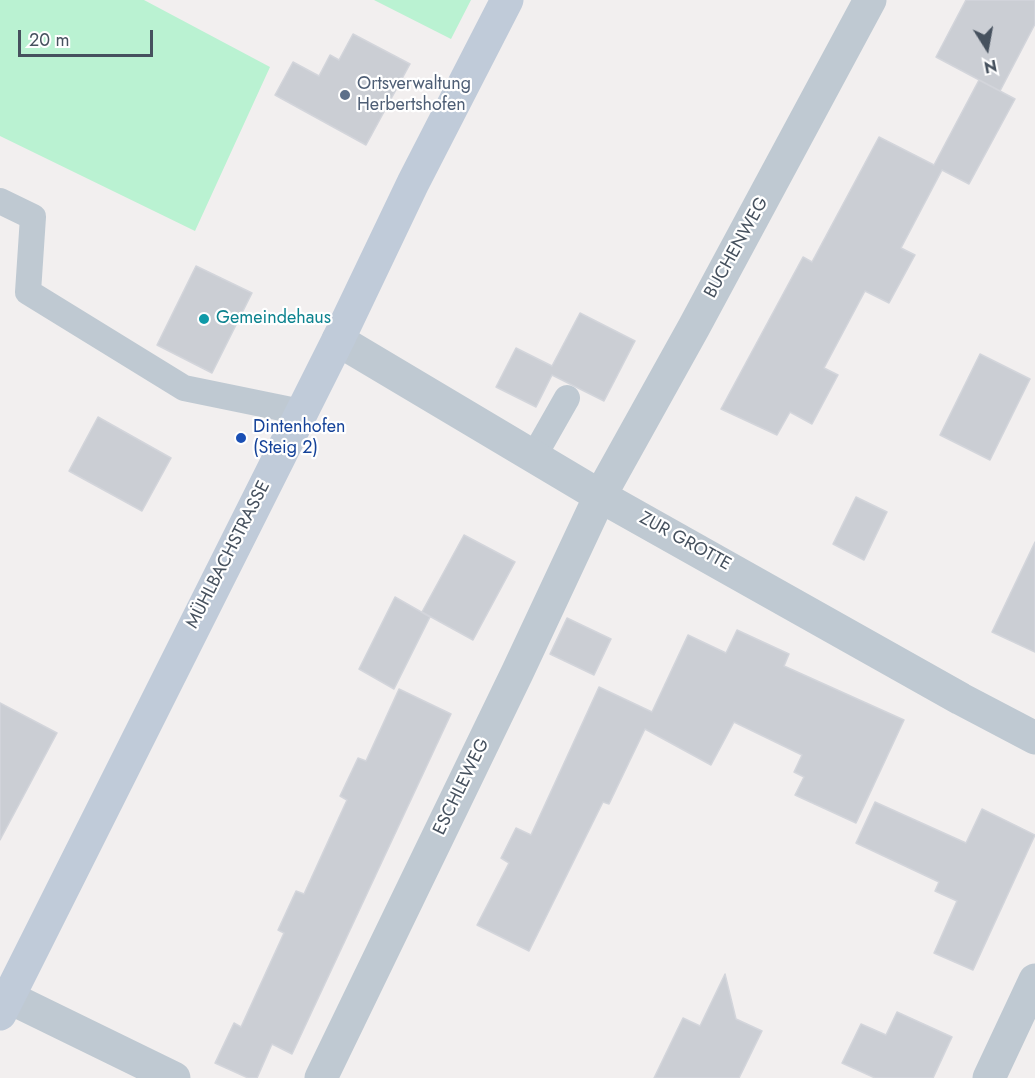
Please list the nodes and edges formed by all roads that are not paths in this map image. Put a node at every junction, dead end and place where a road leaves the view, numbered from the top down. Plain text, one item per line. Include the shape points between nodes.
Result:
1 (507, 0) edge
2 (870, 0) edge
3 (0, 201) edge
4 (338, 340) junction
5 (567, 398) dead end
6 (301, 412) junction
7 (534, 456) junction
8 (600, 496) junction
9 (1035, 738) edge
10 (1035, 980) edge
11 (4, 1006) edge
12 (174, 1078) edge
13 (321, 1078) edge
14 (988, 1078) edge

1 - 4 main road, MÜHLBACHSTRASSE
2 - 8 street, BUCHENWEG
3 - 6 lane via 33,217 28,292 184,388
4 - 6 main road, MÜHLBACHSTRASSE
4 - 7 street, ZUR GROTTE
5 - 7 lane
6 - 11 main road, MÜHLBACHSTRASSE
7 - 8 street, ZUR GROTTE
8 - 9 street, ZUR GROTTE
8 - 13 street, ESCHLEWEG
10 - 14 street
11 - 12 street

